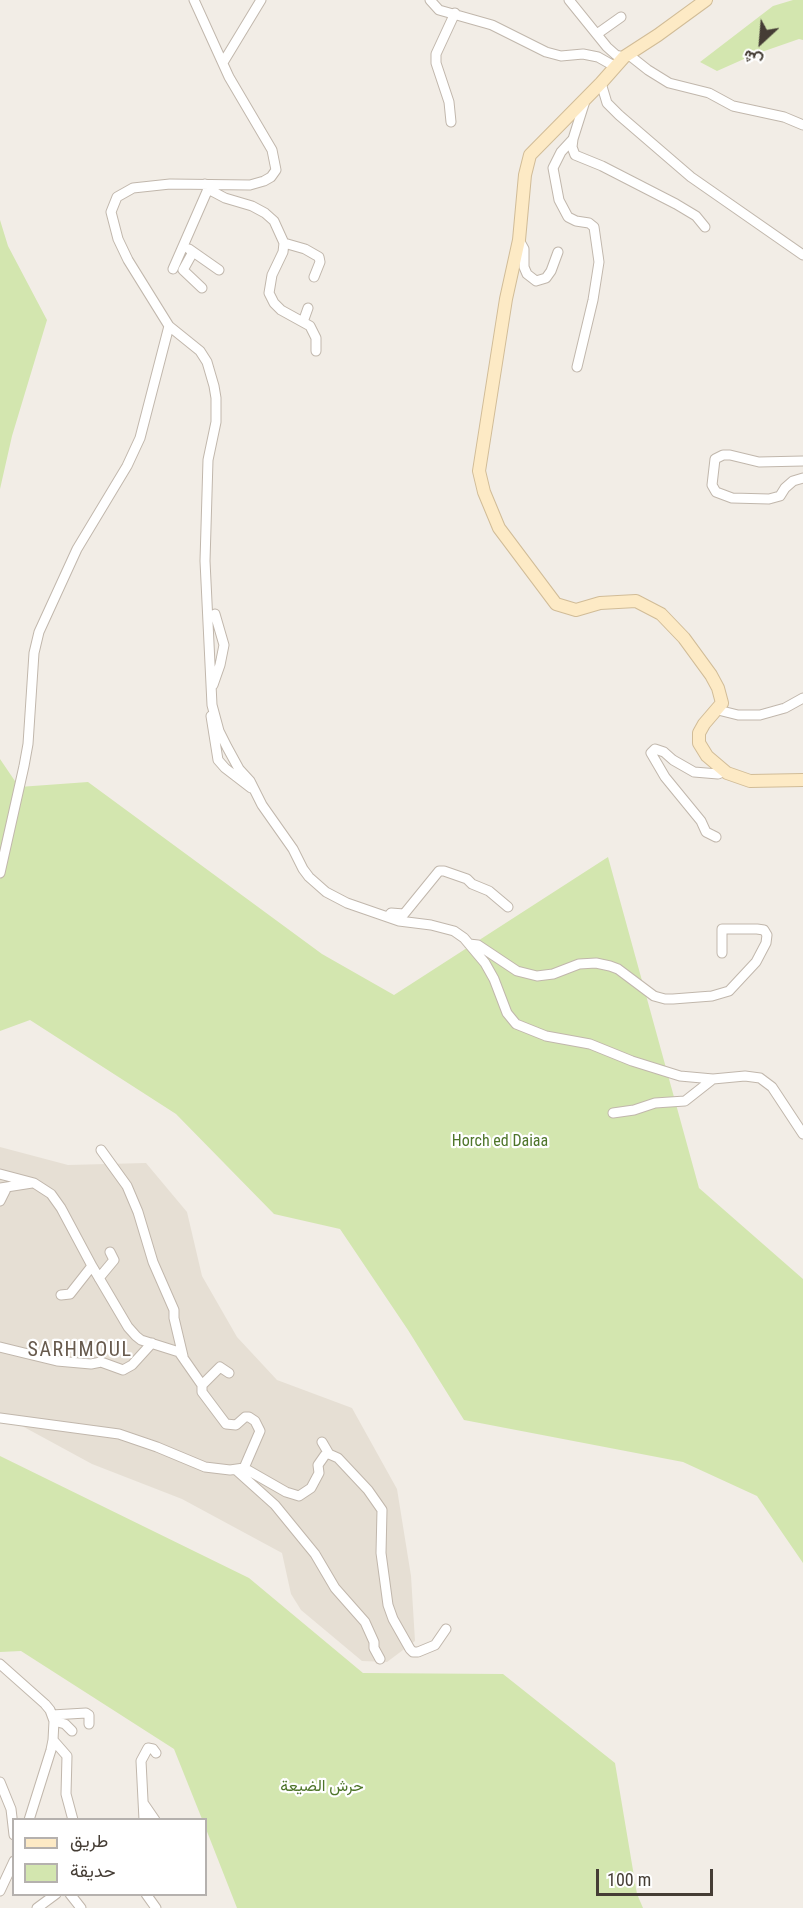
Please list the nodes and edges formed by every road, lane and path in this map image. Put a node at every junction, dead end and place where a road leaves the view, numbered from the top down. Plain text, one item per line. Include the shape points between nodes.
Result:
1 (194, 0) edge
2 (261, 0) edge
3 (430, 0) edge
4 (569, 0) edge
5 (706, 0) edge
6 (455, 13) junction
7 (621, 17) dead end
8 (597, 34) junction
9 (626, 56) junction
10 (224, 61) junction
11 (614, 66) junction
12 (601, 83) junction
13 (586, 98) junction
14 (451, 122) dead end
15 (803, 125) edge
16 (573, 139) junction
17 (207, 186) junction
18 (705, 227) dead end
19 (519, 240) junction
20 (284, 243) junction
21 (184, 246) junction
22 (193, 252) junction
23 (558, 252) dead end
24 (803, 255) edge
25 (173, 269) dead end
26 (219, 270) dead end
27 (315, 277) dead end
28 (202, 288) dead end
29 (308, 308) dead end
30 (303, 322) junction
31 (169, 326) junction
32 (316, 351) dead end
33 (577, 367) dead end
34 (803, 461) edge
35 (803, 478) edge
36 (215, 614) dead end
37 (212, 690) junction
38 (803, 698) edge
39 (212, 705) junction
40 (718, 710) junction
41 (725, 771) junction
42 (803, 780) edge
43 (255, 792) junction
44 (716, 837) dead end
45 (0, 873) edge
46 (508, 907) dead end
47 (388, 917) junction
48 (469, 944) junction
49 (722, 952) dead end
50 (712, 1079) junction
51 (612, 1113) dead end
52 (803, 1134) edge
53 (101, 1150) dead end
54 (0, 1174) edge
55 (34, 1183) junction
56 (4, 1188) edge
57 (0, 1201) edge
58 (110, 1252) dead end
59 (92, 1266) junction
60 (99, 1278) junction
61 (61, 1295) dead end
62 (152, 1343) junction
63 (0, 1347) edge
64 (183, 1356) junction
65 (229, 1374) dead end
66 (202, 1385) junction
67 (0, 1418) edge
68 (322, 1442) dead end
69 (329, 1454) junction
70 (240, 1469) junction
71 (446, 1629) dead end
72 (380, 1659) dead end
73 (0, 1664) edge
74 (53, 1718) junction
75 (89, 1724) dead end
76 (72, 1731) dead end
77 (53, 1740) junction
78 (156, 1753) dead end
79 (0, 1782) edge
80 (144, 1804) junction
81 (12, 1818) edge
82 (29, 1818) edge
83 (72, 1818) edge
84 (144, 1818) edge
85 (154, 1818) edge
86 (12, 1865) edge
87 (0, 1892) edge
88 (53, 1896) edge
89 (72, 1896) edge
90 (37, 1908) edge
91 (81, 1908) edge

1 - 10 street
2 - 10 street
3 - 6 street via 439,10
4 - 8 street
5 - 9 street
6 - 11 street via 492,25 553,55 592,55
6 - 14 street via 436,54
7 - 8 street
8 - 9 street via 616,55
9 - 11 street
9 - 15 street via 669,83
10 - 17 street via 229,77 272,150 276,170 271,177 250,185
11 - 12 street
12 - 13 street
12 - 24 street via 607,103 691,177
13 - 16 street
13 - 19 street via 530,155
16 - 18 street via 573,152 578,157 676,204 696,216
16 - 33 street via 553,168 559,200 568,217 594,227 599,262
17 - 20 street via 225,198 265,213 274,221
17 - 21 street
17 - 31 street via 133,188 117,197 111,212 128,260
19 - 23 street via 524,249 524,267 536,281 546,278
19 - 40 street via 479,471 486,498 500,528 556,604 576,610 628,600 661,614 711,675 722,703
20 - 27 street via 319,257
20 - 30 street via 269,293 280,310
21 - 22 street
21 - 25 street
22 - 26 street
22 - 28 street via 183,270
29 - 30 street
30 - 32 street via 316,338
31 - 37 street via 200,351 216,398 216,422 208,460 205,561
31 - 45 street via 140,438 77,549 39,632 24,766
34 - 35 street via 759,462 723,455 715,459 712,485 716,492 732,498 769,499 780,496 793,481
36 - 37 street via 224,645
37 - 39 street
38 - 40 street via 760,715
39 - 43 street via 219,731
39 - 43 street via 210,720 218,759
40 - 41 street via 700,728 698,738 705,753
41 - 42 street via 755,782
41 - 44 street via 694,772 664,752 655,749 651,753 706,832
43 - 47 street via 309,877 337,899
46 - 47 street via 467,879 439,871 404,914 391,913
47 - 48 street via 454,931
48 - 49 street via 478,945 517,971 537,976 579,964 610,966 654,996 673,999 729,991 756,962 767,935 757,929 722,929
48 - 50 street via 485,963 512,1020 522,1028 590,1044 680,1076
50 - 51 street via 685,1101
50 - 52 street via 760,1078 772,1087
53 - 64 street via 127,1186 138,1212 153,1262 174,1310
54 - 55 street
55 - 56 street
55 - 59 street via 51,1194 61,1208
56 - 57 street
58 - 60 street via 114,1260
59 - 60 street
59 - 61 street via 70,1294
60 - 62 street via 128,1327 141,1340
62 - 63 street via 123,1370 101,1362 57,1361
62 - 64 street
64 - 66 street
65 - 66 street via 220,1367
66 - 70 street via 202,1392 226,1424 236,1425 249,1417 259,1426
67 - 70 street via 113,1433 205,1467
68 - 69 street
69 - 70 street via 318,1465 319,1473 311,1488 300,1496
69 - 71 street via 338,1458 382,1510 381,1553 388,1605 410,1649 418,1652 435,1644
70 - 72 street via 315,1554 335,1588 365,1622
73 - 74 street via 45,1704
74 - 75 street via 86,1713
74 - 76 street
74 - 77 street
77 - 82 street
77 - 83 street via 68,1756 66,1794
78 - 80 street via 148,1748 141,1761
79 - 81 street
80 - 84 street
80 - 85 street
86 - 87 street
88 - 90 street
89 - 91 street

